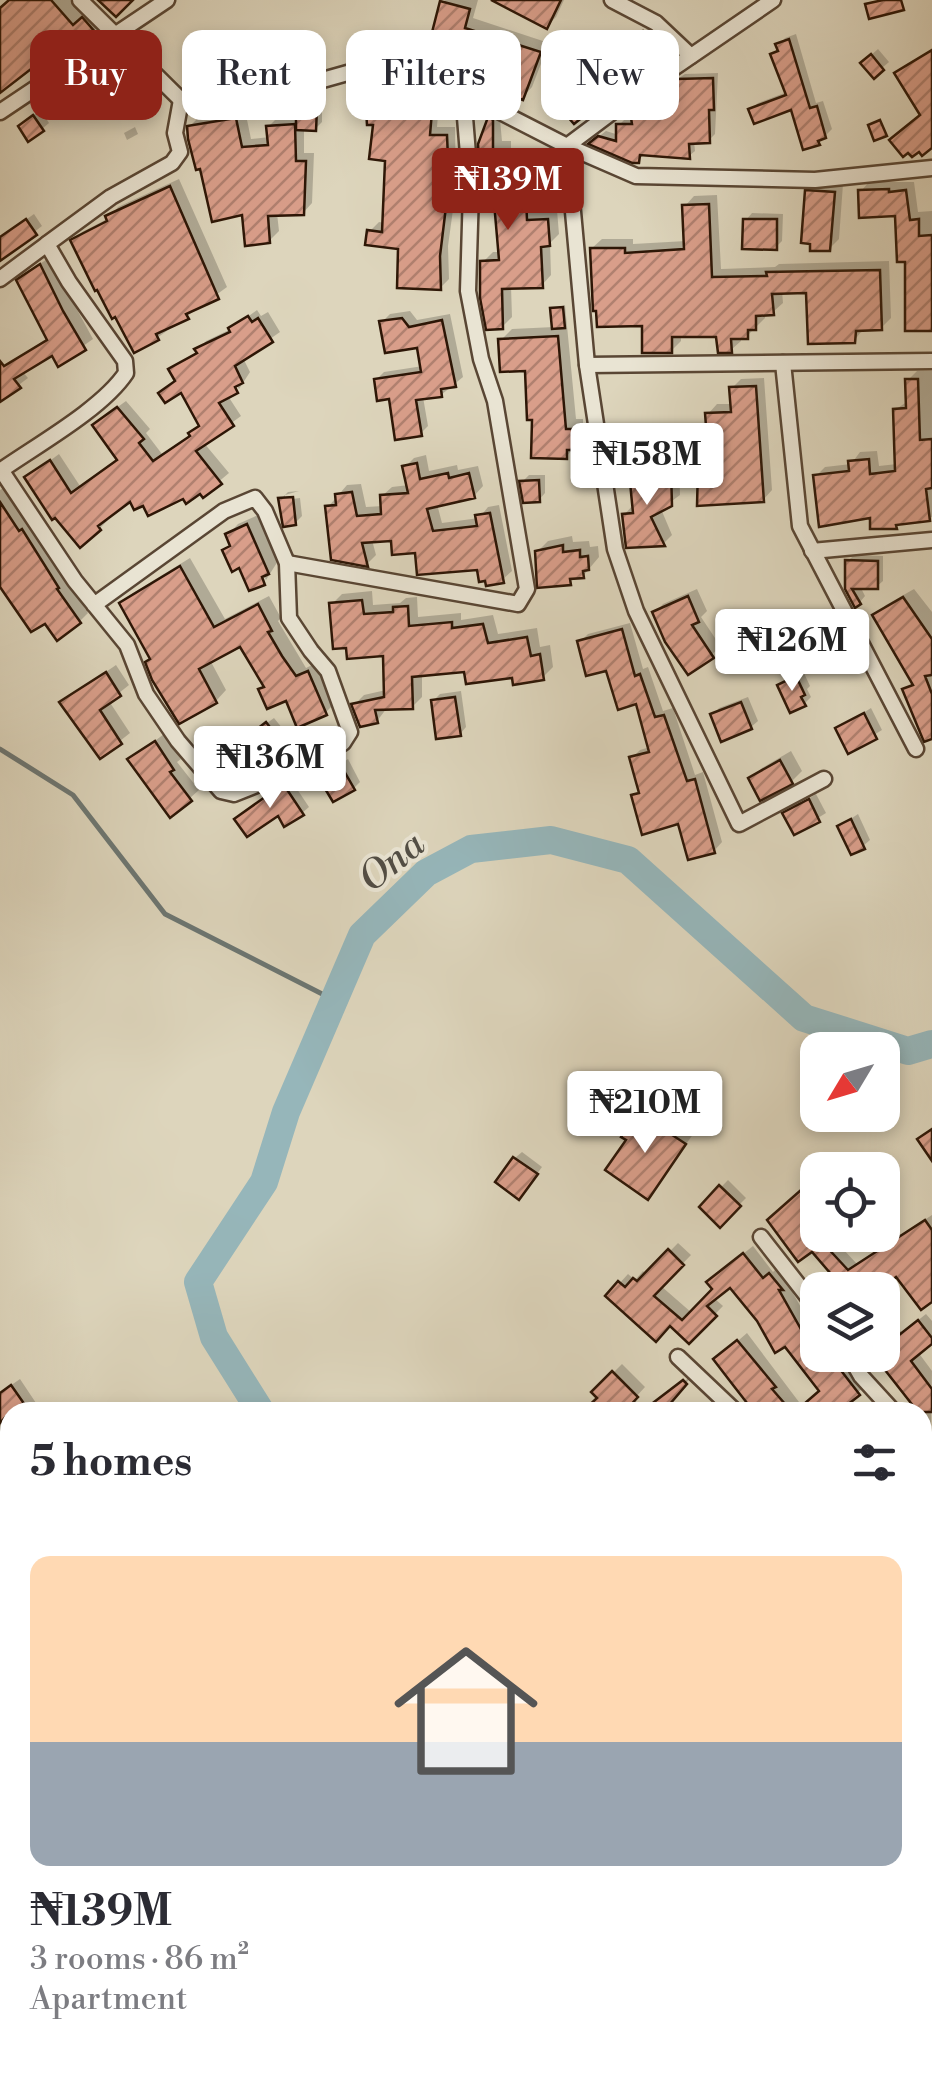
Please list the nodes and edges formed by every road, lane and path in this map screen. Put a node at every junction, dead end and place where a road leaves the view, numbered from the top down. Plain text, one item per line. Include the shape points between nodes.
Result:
1 (80, 0) edge
2 (166, 0) edge
3 (612, 0) edge
4 (773, 0) edge
5 (111, 30) edge
6 (125, 30) edge
7 (692, 56) junction
8 (346, 73) edge
9 (162, 82) edge
10 (30, 93) edge
11 (180, 100) junction
12 (0, 112) edge
13 (465, 120) edge
14 (515, 120) edge
15 (566, 146) junction
16 (932, 168) edge
17 (47, 244) junction
18 (0, 279) edge
19 (932, 362) edge
20 (783, 363) junction
21 (587, 365) junction
22 (1, 470) edge
23 (932, 540) edge
24 (812, 551) junction
25 (287, 562) junction
26 (94, 605) junction
27 (916, 749) dead end
28 (824, 780) dead end
29 (761, 1237) dead end
30 (800, 1287) edge
31 (678, 1357) dead end
32 (859, 1372) edge
33 (725, 1402) edge
34 (885, 1402) edge

1 - 5 street
2 - 6 street
3 - 7 street via 656,22
4 - 7 street
7 - 15 street
8 - 11 street via 251,100
9 - 11 street
10 - 12 street
11 - 17 street via 180,152 172,163
13 - 25 street via 468,291 495,401 527,589 518,604
14 - 15 street
15 - 16 street via 636,176 815,180
15 - 21 street
17 - 18 street
17 - 22 street via 125,361 126,373 94,406
19 - 20 street
20 - 21 street
20 - 24 street via 800,526
21 - 28 street via 615,549 636,611 738,824
22 - 26 street
23 - 24 street
24 - 27 street
25 - 26 street via 255,498 224,511
25 - 26 street via 289,618 328,670 350,732 343,743 289,772 234,794 221,791 178,741 146,694 127,646
29 - 30 street
31 - 33 street
32 - 34 street

